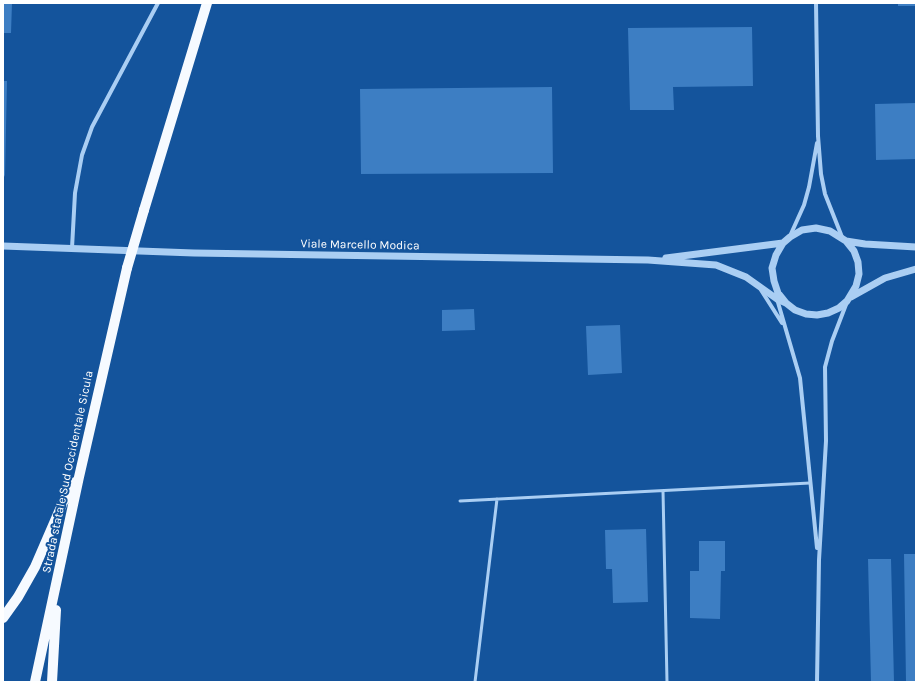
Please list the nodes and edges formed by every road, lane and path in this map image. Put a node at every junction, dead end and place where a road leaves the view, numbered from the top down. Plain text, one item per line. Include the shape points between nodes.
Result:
1 (158, 3) edge
2 (207, 3) edge
3 (816, 3) edge
4 (818, 136) junction
5 (790, 237) junction
6 (844, 239) junction
7 (783, 243) junction
8 (3, 246) edge
9 (916, 247) edge
10 (72, 248) junction
11 (648, 260) junction
12 (916, 269) edge
13 (774, 281) junction
14 (760, 288) junction
15 (777, 299) junction
16 (849, 299) junction
17 (786, 303) junction
18 (785, 327) junction
19 (79, 478) junction
20 (810, 483) junction
21 (663, 490) junction
22 (497, 499) junction
23 (460, 501) dead end
24 (818, 560) junction
25 (57, 582) junction
26 (3, 618) edge
27 (35, 682) edge
28 (52, 682) edge
29 (475, 682) edge
30 (667, 682) edge
31 (817, 682) edge

1 - 10 street via 92,126 82,155 75,193
2 - 19 main road, Strada statale Sud Occidentale Sicula, bridge via 127,268
3 - 4 street
4 - 5 street via 809,187
4 - 6 street via 825,194
5 - 6 street via 802,230 816,228 830,231
5 - 7 street
6 - 9 street via 885,247
6 - 16 street via 854,251 859,274
7 - 11 street
7 - 13 street via 772,268
8 - 10 street, Viale Marcello Modica
10 - 11 street, Viale Marcello Modica via 194,253
11 - 14 street via 716,264 746,277
12 - 16 street via 885,278
13 - 15 street
13 - 17 street via 778,293
14 - 15 street
14 - 18 street
15 - 17 street
15 - 18 street
16 - 17 street via 839,308 817,315 795,310
16 - 24 street via 832,341 825,367 826,441
18 - 20 street via 800,378
19 - 25 main road, Strada statale Sud Occidentale Sicula
19 - 26 main road via 64,500 35,567
20 - 21 lane
20 - 24 street
21 - 22 lane
21 - 30 lane
22 - 23 lane
22 - 29 lane
24 - 31 street
25 - 27 main road, Strada statale Sud Occidentale Sicula
25 - 28 main road

